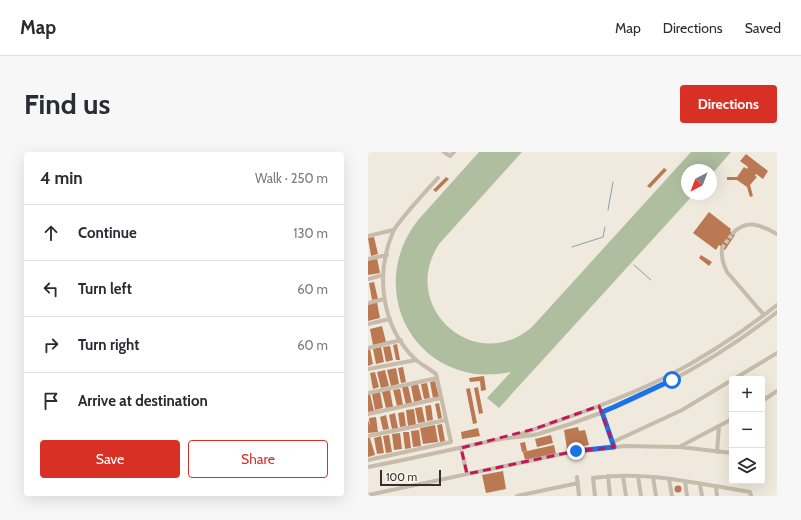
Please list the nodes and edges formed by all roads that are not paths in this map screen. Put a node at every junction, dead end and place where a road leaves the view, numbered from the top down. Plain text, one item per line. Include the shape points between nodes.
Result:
1 (444, 152) edge
2 (454, 152) edge
3 (438, 178) dead end
4 (393, 230) junction
5 (733, 233) tunnel mouth
6 (777, 234) edge
7 (368, 236) edge
8 (722, 248) dead end
9 (386, 255) junction
10 (368, 259) edge
11 (383, 275) junction
12 (368, 279) edge
13 (384, 300) junction
14 (368, 303) edge
15 (777, 305) edge
16 (777, 312) edge
17 (764, 315) junction
18 (390, 319) junction
19 (368, 324) edge
20 (401, 340) junction
21 (368, 348) edge
22 (777, 353) edge
23 (416, 360) junction
24 (368, 369) edge
25 (740, 376) edge
26 (437, 378) junction
27 (729, 382) edge
28 (777, 391) edge
29 (368, 393) edge
30 (441, 398) junction
31 (765, 399) edge
32 (599, 406) junction
33 (602, 412) junction
34 (368, 414) edge
35 (446, 420) junction
36 (729, 421) edge
37 (719, 426) junction
38 (368, 436) edge
39 (508, 438) junction
40 (613, 442) junction
41 (614, 447) junction
42 (680, 447) junction
43 (461, 448) junction
44 (718, 452) junction
45 (729, 454) edge
46 (368, 460) edge
47 (368, 467) edge
48 (467, 474) junction
49 (608, 476) junction
50 (623, 476) junction
51 (638, 476) junction
52 (653, 476) junction
53 (577, 477) dead end
54 (669, 479) junction
55 (685, 481) junction
56 (578, 483) junction
57 (700, 484) junction
58 (716, 487) junction
59 (538, 494) edge
60 (368, 495) edge
61 (521, 496) edge
62 (579, 496) edge
63 (595, 496) edge
64 (610, 496) edge
65 (626, 496) edge
66 (641, 496) edge
67 (656, 496) edge
68 (672, 496) edge
69 (687, 496) edge
70 (702, 496) edge
71 (717, 496) edge
72 (751, 496) edge

1 - 2 street via 450,156
3 - 4 street
4 - 7 street
4 - 9 street
5 - 6 street via 748,225 763,227
8 - 17 street via 721,256 728,272
9 - 10 street
9 - 11 street
11 - 12 street
11 - 13 street
13 - 14 street
13 - 18 street
15 - 17 street
16 - 33 street via 693,368
17 - 32 street via 735,336 669,375
18 - 19 street
18 - 20 street
20 - 21 street
20 - 23 street
22 - 25 street
23 - 24 street
23 - 26 street via 436,374
26 - 29 street
26 - 30 street
27 - 40 street via 682,410
28 - 31 street
30 - 34 street
30 - 35 street
32 - 33 street
32 - 39 street
33 - 39 street via 536,434
33 - 40 street
35 - 38 street
35 - 46 street via 451,442
36 - 37 street
37 - 42 street
37 - 44 street
39 - 43 street
40 - 41 street
41 - 42 street
41 - 48 street via 576,451
42 - 44 street
43 - 47 street
43 - 48 street
44 - 45 street
48 - 60 street
49 - 50 street
49 - 63 street via 593,478
49 - 64 street
50 - 51 street
50 - 65 street
51 - 52 street
51 - 66 street
52 - 54 street
52 - 67 street
53 - 56 street
54 - 55 street
54 - 68 street
55 - 57 street
55 - 69 street
56 - 59 street
56 - 62 street
57 - 58 street
57 - 70 street
58 - 71 street
58 - 72 street via 750,492
59 - 61 street

